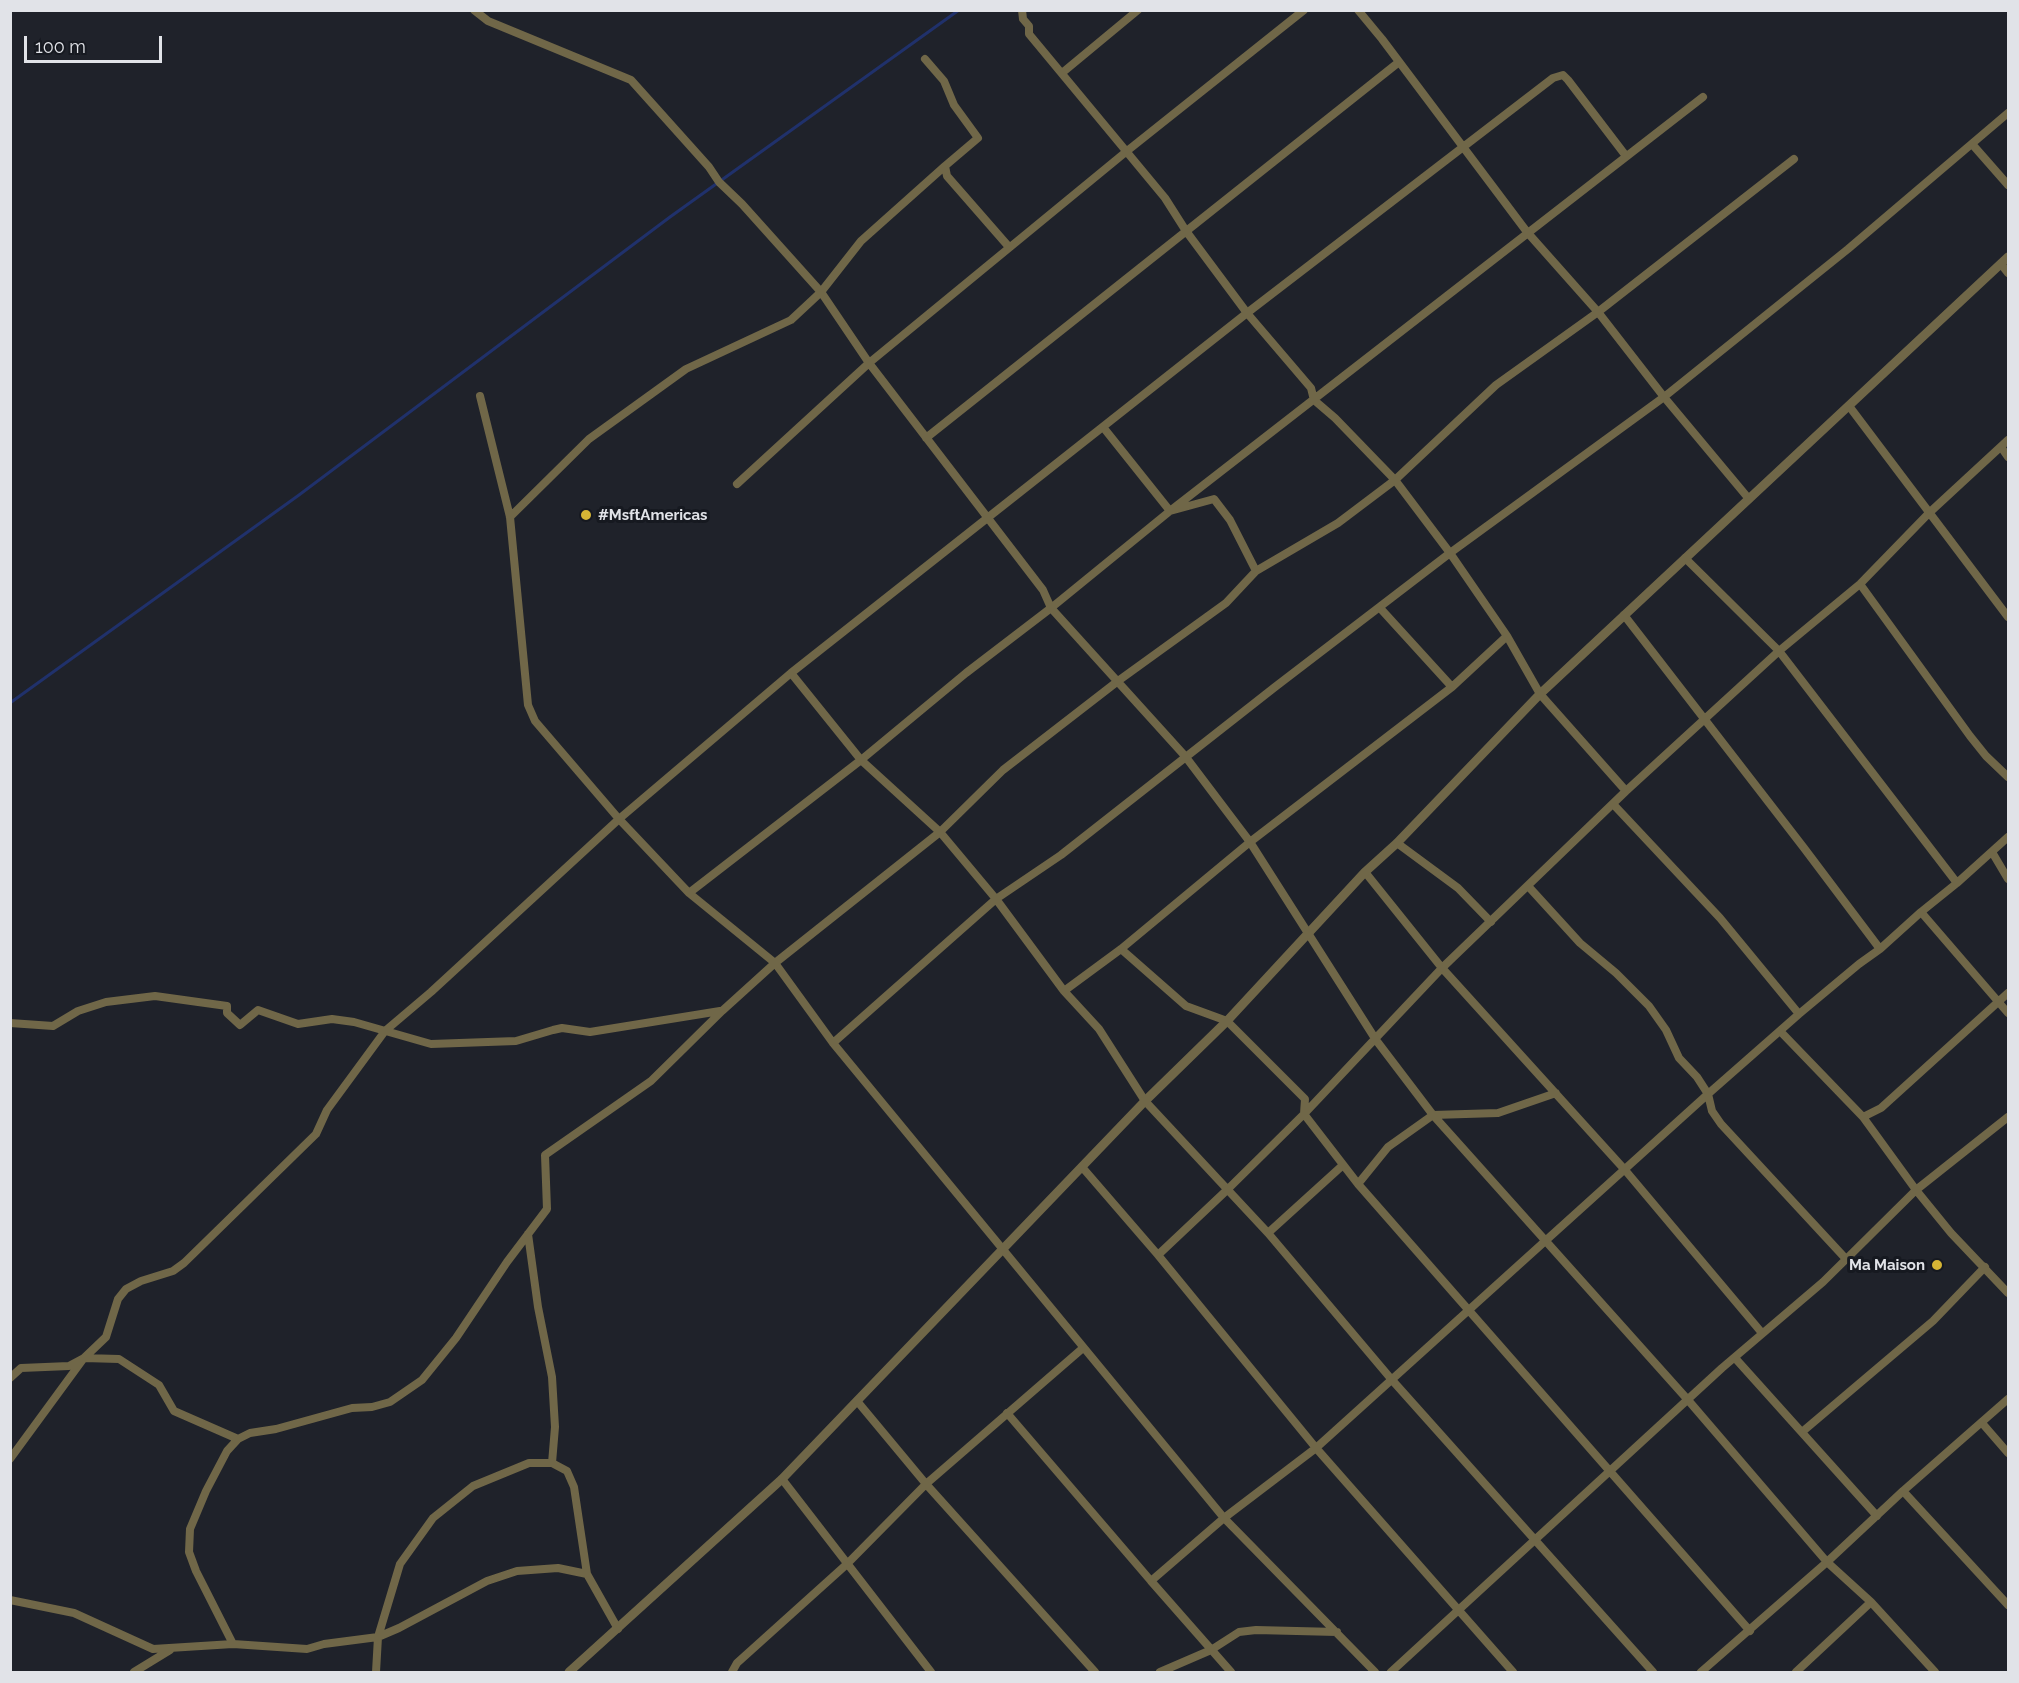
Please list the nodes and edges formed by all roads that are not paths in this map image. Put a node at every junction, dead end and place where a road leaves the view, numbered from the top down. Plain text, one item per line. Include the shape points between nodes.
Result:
1 (474, 10) edge
2 (1022, 10) edge
3 (1138, 10) edge
4 (1304, 10) edge
5 (1358, 10) edge
6 (924, 59) dead end
7 (1399, 62) junction
8 (1062, 73) junction
9 (1703, 97) dead end
10 (2008, 113) edge
11 (1972, 144) junction
12 (1463, 149) junction
13 (1127, 151) junction
14 (1626, 156) junction
15 (1794, 159) dead end
16 (945, 166) junction
17 (2008, 185) edge
18 (1186, 231) junction
19 (1527, 232) junction
20 (1009, 247) junction
21 (2008, 257) edge
22 (2001, 264) junction
23 (2008, 273) edge
24 (821, 292) junction
25 (1598, 312) junction
26 (1246, 313) junction
27 (869, 363) junction
28 (480, 396) dead end
29 (1664, 397) junction
30 (1314, 400) junction
31 (1849, 406) junction
32 (1103, 427) junction
33 (926, 438) junction
34 (2008, 440) edge
35 (2001, 447) junction
36 (2008, 457) edge
37 (1395, 480) junction
38 (737, 484) dead end
39 (1749, 499) junction
40 (1170, 511) junction
41 (1929, 513) junction
42 (510, 517) junction
43 (988, 518) junction
44 (1450, 553) junction
45 (1685, 558) junction
46 (1256, 571) junction
47 (1860, 584) junction
48 (1052, 608) junction
49 (1380, 608) junction
50 (1624, 615) junction
51 (2008, 616) edge
52 (1506, 636) junction
53 (1779, 651) junction
54 (791, 673) junction
55 (1118, 681) junction
56 (1452, 687) junction
57 (1540, 694) junction
58 (1704, 719) junction
59 (1185, 756) junction
60 (861, 760) junction
61 (2008, 777) edge
62 (1626, 791) junction
63 (1613, 804) junction
64 (620, 819) junction
65 (940, 832) junction
66 (2008, 837) edge
67 (1250, 843) junction
68 (1397, 843) junction
69 (1992, 852) junction
70 (1365, 872) junction
71 (2008, 879) edge
72 (1957, 883) junction
73 (1528, 886) junction
74 (689, 893) junction
75 (996, 899) junction
76 (1921, 912) junction
77 (1491, 922) junction
78 (1308, 932) junction
79 (1121, 949) junction
80 (1880, 949) junction
81 (775, 963) junction
82 (1442, 968) junction
83 (1064, 991) junction
84 (2008, 993) edge
85 (1999, 1001) junction
86 (722, 1011) junction
87 (2008, 1013) edge
88 (1799, 1014) junction
89 (1227, 1021) junction
90 (10, 1023) edge
91 (385, 1031) junction
92 (1780, 1031) junction
93 (1376, 1040) junction
94 (833, 1043) junction
95 (1556, 1093) junction
96 (1708, 1094) junction
97 (1145, 1101) junction
98 (1304, 1114) junction
99 (1433, 1115) junction
100 (1863, 1117) junction
101 (2008, 1117) edge
102 (1343, 1165) junction
103 (1082, 1167) junction
104 (1625, 1170) junction
105 (1358, 1184) junction
106 (1228, 1189) junction
107 (1916, 1190) junction
108 (1268, 1233) junction
109 (528, 1234) junction
110 (1547, 1240) junction
111 (1003, 1249) junction
112 (1158, 1254) junction
113 (1846, 1259) junction
114 (1985, 1267) junction
115 (2008, 1293) edge
116 (1469, 1311) junction
117 (1762, 1333) junction
118 (1083, 1348) junction
119 (84, 1358) junction
120 (1734, 1358) junction
121 (10, 1378) edge
122 (1392, 1380) junction
123 (2008, 1399) edge
124 (1688, 1400) junction
125 (857, 1401) junction
126 (1007, 1413) junction
127 (1982, 1423) junction
128 (1802, 1432) junction
129 (238, 1439) junction
130 (1316, 1448) junction
131 (2008, 1453) edge
132 (10, 1459) edge
133 (552, 1463) junction
134 (1611, 1470) junction
135 (782, 1479) junction
136 (926, 1484) junction
137 (1903, 1491) junction
138 (1877, 1516) junction
139 (1224, 1518) junction
140 (1535, 1540) junction
141 (1827, 1562) junction
142 (847, 1564) junction
143 (587, 1574) junction
144 (1151, 1581) junction
145 (10, 1600) edge
146 (1871, 1602) junction
147 (2008, 1605) edge
148 (1458, 1610) junction
149 (618, 1629) junction
150 (1750, 1630) junction
151 (1337, 1632) junction
152 (378, 1637) junction
153 (233, 1644) junction
154 (172, 1648) junction
155 (1211, 1650) junction
156 (134, 1672) edge
157 (376, 1672) edge
158 (569, 1672) edge
159 (732, 1672) edge
160 (931, 1672) edge
161 (1095, 1672) edge
162 (1160, 1672) edge
163 (1231, 1672) edge
164 (1375, 1672) edge
165 (1391, 1672) edge
166 (1513, 1672) edge
167 (1653, 1672) edge
168 (1701, 1672) edge
169 (1796, 1672) edge
170 (1935, 1672) edge

1 - 24 street via 488,21 631,80
2 - 8 street via 1029,33
3 - 8 street
4 - 13 street
5 - 7 street
6 - 16 street via 944,81 954,105 978,138
7 - 12 street
7 - 18 street
8 - 13 street
9 - 14 street
10 - 11 street
11 - 17 street
11 - 29 street
12 - 14 street via 1553,78 1563,75
12 - 19 street
12 - 26 street
13 - 18 street
13 - 20 street
14 - 19 street
15 - 25 street
16 - 20 street via 947,176
16 - 24 street via 861,241
18 - 26 street
18 - 33 street
19 - 25 street
19 - 30 street
20 - 27 street
21 - 22 street
22 - 23 street
22 - 31 street
24 - 27 street
24 - 42 street via 791,320 686,369 589,440
25 - 29 street
25 - 37 street via 1496,385
26 - 30 street via 1311,388
26 - 32 street
27 - 33 street
27 - 38 street
28 - 42 street
29 - 39 street
29 - 44 street
30 - 37 street
30 - 40 street
31 - 39 street
31 - 41 street
32 - 40 street
32 - 43 street
33 - 43 street
34 - 35 street
35 - 36 street
35 - 41 street
37 - 44 street
37 - 46 street via 1338,523
39 - 45 street
40 - 46 street via 1214,499 1230,520
40 - 48 street
41 - 47 street
41 - 51 street
42 - 64 street via 530,713
43 - 48 street via 1043,590
43 - 54 street
44 - 49 street
44 - 52 street
45 - 50 street
45 - 53 street
46 - 55 street via 1226,603
47 - 53 street
47 - 61 street via 1970,736
48 - 55 street
48 - 60 street
49 - 56 street
49 - 59 street
50 - 57 street
50 - 58 street
52 - 56 street
52 - 57 street
53 - 58 street
53 - 72 street
54 - 60 street
54 - 64 street
55 - 59 street
55 - 65 street via 1003,770
56 - 67 street
57 - 62 street
57 - 68 street
58 - 62 street
58 - 80 street
59 - 67 street
59 - 75 street via 1061,855
60 - 65 street
60 - 74 street
62 - 63 street
63 - 73 street
63 - 88 street via 1720,918
64 - 74 street
64 - 91 street
65 - 75 street
65 - 81 street
66 - 69 street
67 - 78 street
67 - 79 street
68 - 70 street
68 - 77 street via 1458,888
69 - 71 street
69 - 72 street
70 - 78 street
70 - 82 street
72 - 76 street
73 - 77 street
73 - 96 street via 1580,943 1649,1006 1679,1058
74 - 81 street
75 - 83 street
75 - 94 street
76 - 80 street
76 - 85 street
77 - 82 street
78 - 89 street
78 - 93 street
79 - 83 street
79 - 89 street via 1186,1006
80 - 88 street
81 - 86 street
81 - 94 street
82 - 93 street
82 - 95 street
83 - 97 street via 1099,1029
84 - 85 street
85 - 87 street
85 - 100 street via 1881,1108
86 - 91 street via 590,1032 553,1029 507,1042 431,1044
86 - 109 street via 651,1081 545,1155 548,1209
88 - 92 street
89 - 97 street
89 - 98 street via 1305,1099
90 - 91 street via 53,1026 78,1011 106,1002 155,996 227,1006 227,1013 240,1025 258,1010 298,1024 332,1019
91 - 119 street via 327,1110 308,1144 184,1263 126,1289 118,1299 106,1337
92 - 96 street
92 - 100 street
93 - 98 street
93 - 99 street
94 - 111 street
95 - 99 street via 1498,1113
95 - 104 street
96 - 104 street
96 - 113 street via 1712,1111 1721,1124
97 - 103 street
97 - 106 street
98 - 102 street
98 - 106 street
99 - 105 street via 1388,1147
99 - 110 street
100 - 107 street
101 - 107 street
102 - 105 street
102 - 108 street
103 - 111 street
103 - 112 street
104 - 110 street
104 - 117 street
105 - 116 street
106 - 108 street
106 - 112 street
107 - 113 street
107 - 114 street
108 - 122 street
109 - 129 street via 456,1338 422,1380 406,1392 390,1402 352,1408
109 - 133 street via 552,1377
110 - 116 street
110 - 124 street
111 - 118 street
111 - 125 street
112 - 130 street
113 - 117 street
114 - 115 street
114 - 128 street via 1933,1321
116 - 122 street
116 - 134 street
117 - 120 street
118 - 126 street
118 - 139 street
119 - 121 street via 69,1366 21,1368
119 - 129 street via 118,1359 159,1385 174,1411
119 - 132 street
120 - 124 street
120 - 128 street
122 - 130 street
122 - 140 street
123 - 127 street
124 - 134 street
124 - 141 street
125 - 135 street
125 - 136 street
126 - 136 street
126 - 144 street
127 - 131 street
127 - 137 street
128 - 138 street
129 - 153 street via 227,1451 206,1491 190,1529 189,1552
130 - 139 street
130 - 148 street
133 - 143 street via 567,1471 574,1487
133 - 152 street via 529,1463 473,1486 433,1518 400,1564
134 - 140 street
134 - 150 street
135 - 142 street
135 - 149 street
136 - 142 street
136 - 161 street
137 - 138 street
137 - 147 street
138 - 141 street
139 - 144 street
139 - 151 street
140 - 148 street
140 - 167 street
141 - 146 street
141 - 150 street
142 - 159 street via 737,1663
142 - 160 street
143 - 149 street
143 - 152 street via 558,1568 517,1571 487,1581
144 - 155 street
145 - 154 street via 74,1613 153,1648
146 - 169 street
146 - 170 street
148 - 165 street
148 - 166 street
149 - 158 street
150 - 168 street
151 - 155 street via 1239,1632
151 - 164 street
152 - 153 street via 307,1649
152 - 157 street
153 - 154 street
154 - 156 street
155 - 162 street
155 - 163 street

